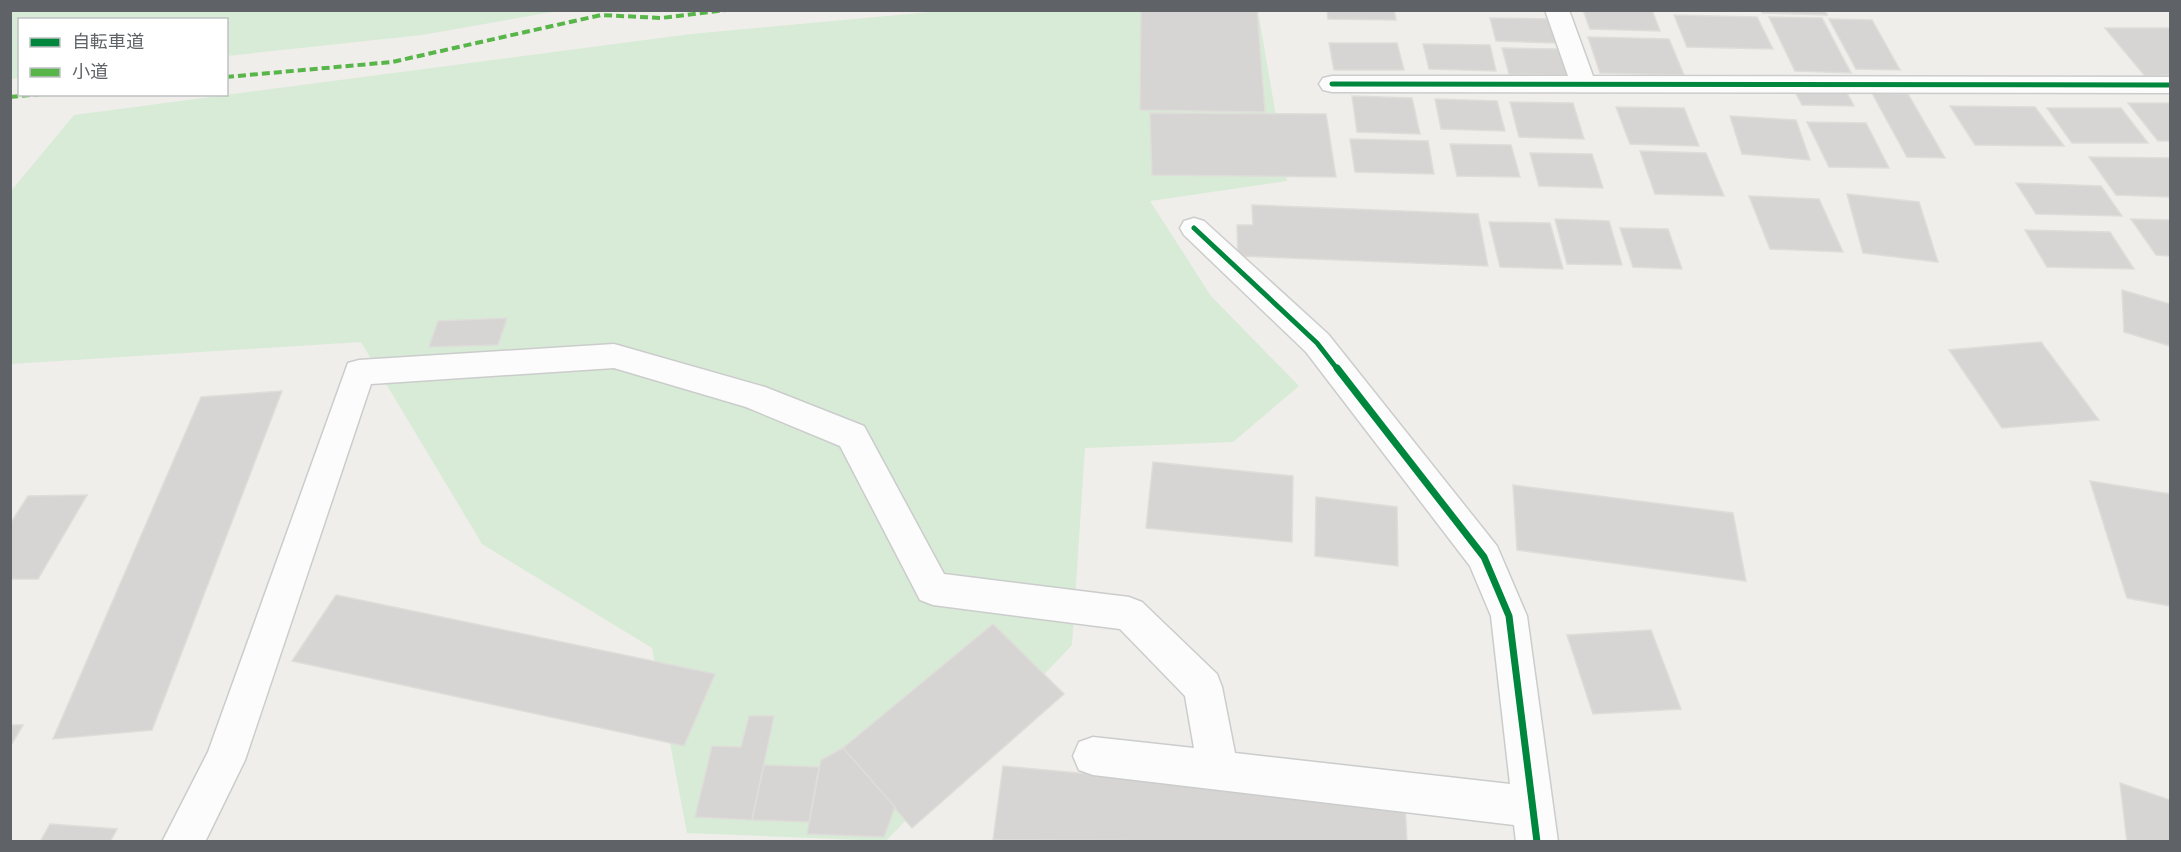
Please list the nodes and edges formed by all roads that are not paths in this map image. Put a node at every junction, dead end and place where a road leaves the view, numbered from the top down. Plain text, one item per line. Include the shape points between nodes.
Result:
1 (1557, 10) edge
2 (1583, 83) junction
3 (1332, 84) dead end
4 (2170, 85) edge
5 (1194, 228) dead end
6 (1093, 756) dead end
7 (1218, 770) junction
8 (1534, 824) edge
9 (183, 842) edge

1 - 2 street
2 - 3 street
2 - 4 street
5 - 8 street via 1317,343 1484,557 1509,616
6 - 7 street
7 - 8 street
7 - 9 street via 1203,687 1129,614 933,589 852,436 754,396 614,356 358,372 225,760

